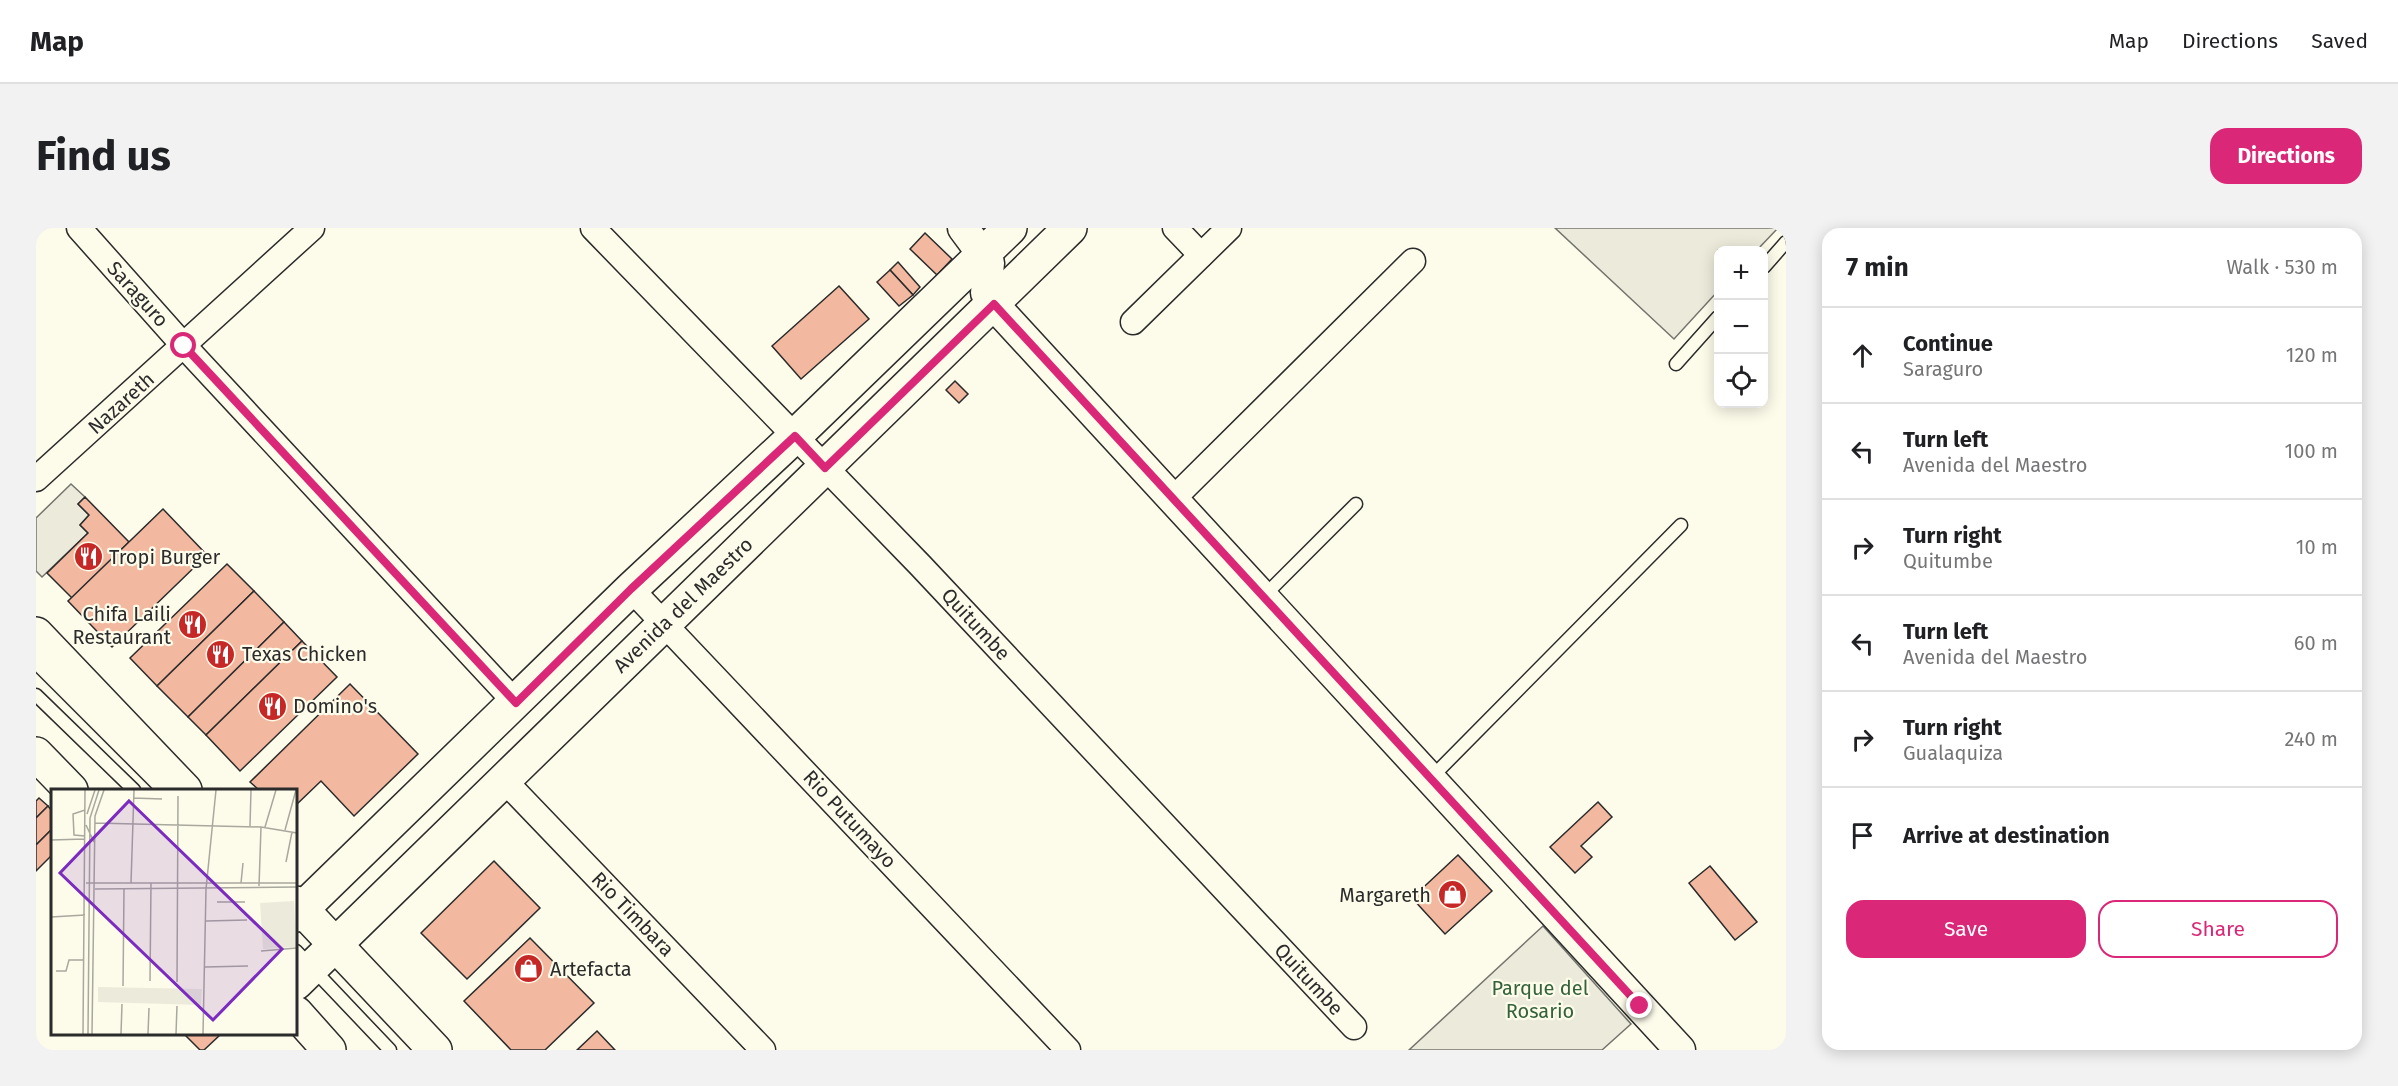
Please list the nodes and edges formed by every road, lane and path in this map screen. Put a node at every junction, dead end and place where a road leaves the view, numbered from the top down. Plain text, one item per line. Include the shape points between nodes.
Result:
1 (79, 228) edge
2 (312, 228) edge
3 (593, 228) edge
4 (963, 228) edge
5 (1010, 228) edge
6 (1070, 228) edge
7 (1175, 228) edge
8 (1229, 228) edge
9 (1786, 242) edge
10 (984, 254) junction
11 (1201, 255) junction
12 (1413, 261) dead end
13 (1768, 262) edge
14 (994, 304) junction
15 (1133, 322) dead end
16 (1714, 322) edge
17 (184, 346) junction
18 (1676, 364) dead end
19 (795, 436) junction
20 (825, 468) junction
21 (36, 479) edge
22 (1173, 499) junction
23 (1356, 504) dead end
24 (1681, 525) dead end
25 (631, 589) junction
26 (1263, 597) junction
27 (665, 623) junction
28 (36, 634) edge
29 (36, 662) edge
30 (87, 690) junction
31 (36, 695) edge
32 (516, 703) junction
33 (36, 754) edge
34 (1431, 778) junction
35 (503, 779) junction
36 (70, 789) edge
37 (133, 789) edge
38 (162, 789) edge
39 (184, 789) edge
40 (298, 909) edge
41 (316, 959) edge
42 (297, 1014) edge
43 (1354, 1027) dead end
44 (329, 1050) edge
45 (390, 1050) edge
46 (435, 1050) edge
47 (763, 1050) edge
48 (1068, 1050) edge
49 (1680, 1050) edge

1 - 17 street, Saraguro
2 - 17 street, Nazareth
3 - 19 street, Quitumbe
4 - 10 street
5 - 10 main road
6 - 14 main road, Avenida del Maestro
7 - 11 street
8 - 11 street
9 - 13 lane
10 - 14 street via 990,265 986,295
10 - 19 main road
11 - 15 street
12 - 22 street
14 - 20 main road, Avenida del Maestro
14 - 22 street
16 - 18 lane
17 - 21 street, Nazareth
17 - 32 street, Saraguro
19 - 20 street, Quitumbe
19 - 25 main road
20 - 27 main road, Avenida del Maestro
20 - 43 street, Quitumbe
22 - 26 street
23 - 26 lane
24 - 34 lane
25 - 27 street, Rio Putumayo
25 - 32 main road
26 - 34 street
27 - 35 main road, Avenida del Maestro
27 - 48 street, Rio Putumayo
28 - 30 main road
29 - 30 main road
29 - 38 lane
30 - 39 main road
31 - 37 lane
32 - 40 main road
33 - 36 main road
34 - 49 street
35 - 41 main road, Avenida del Maestro
35 - 47 street, Rio Timbara
40 - 41 main road
41 - 45 lane
41 - 46 main road
42 - 44 main road

